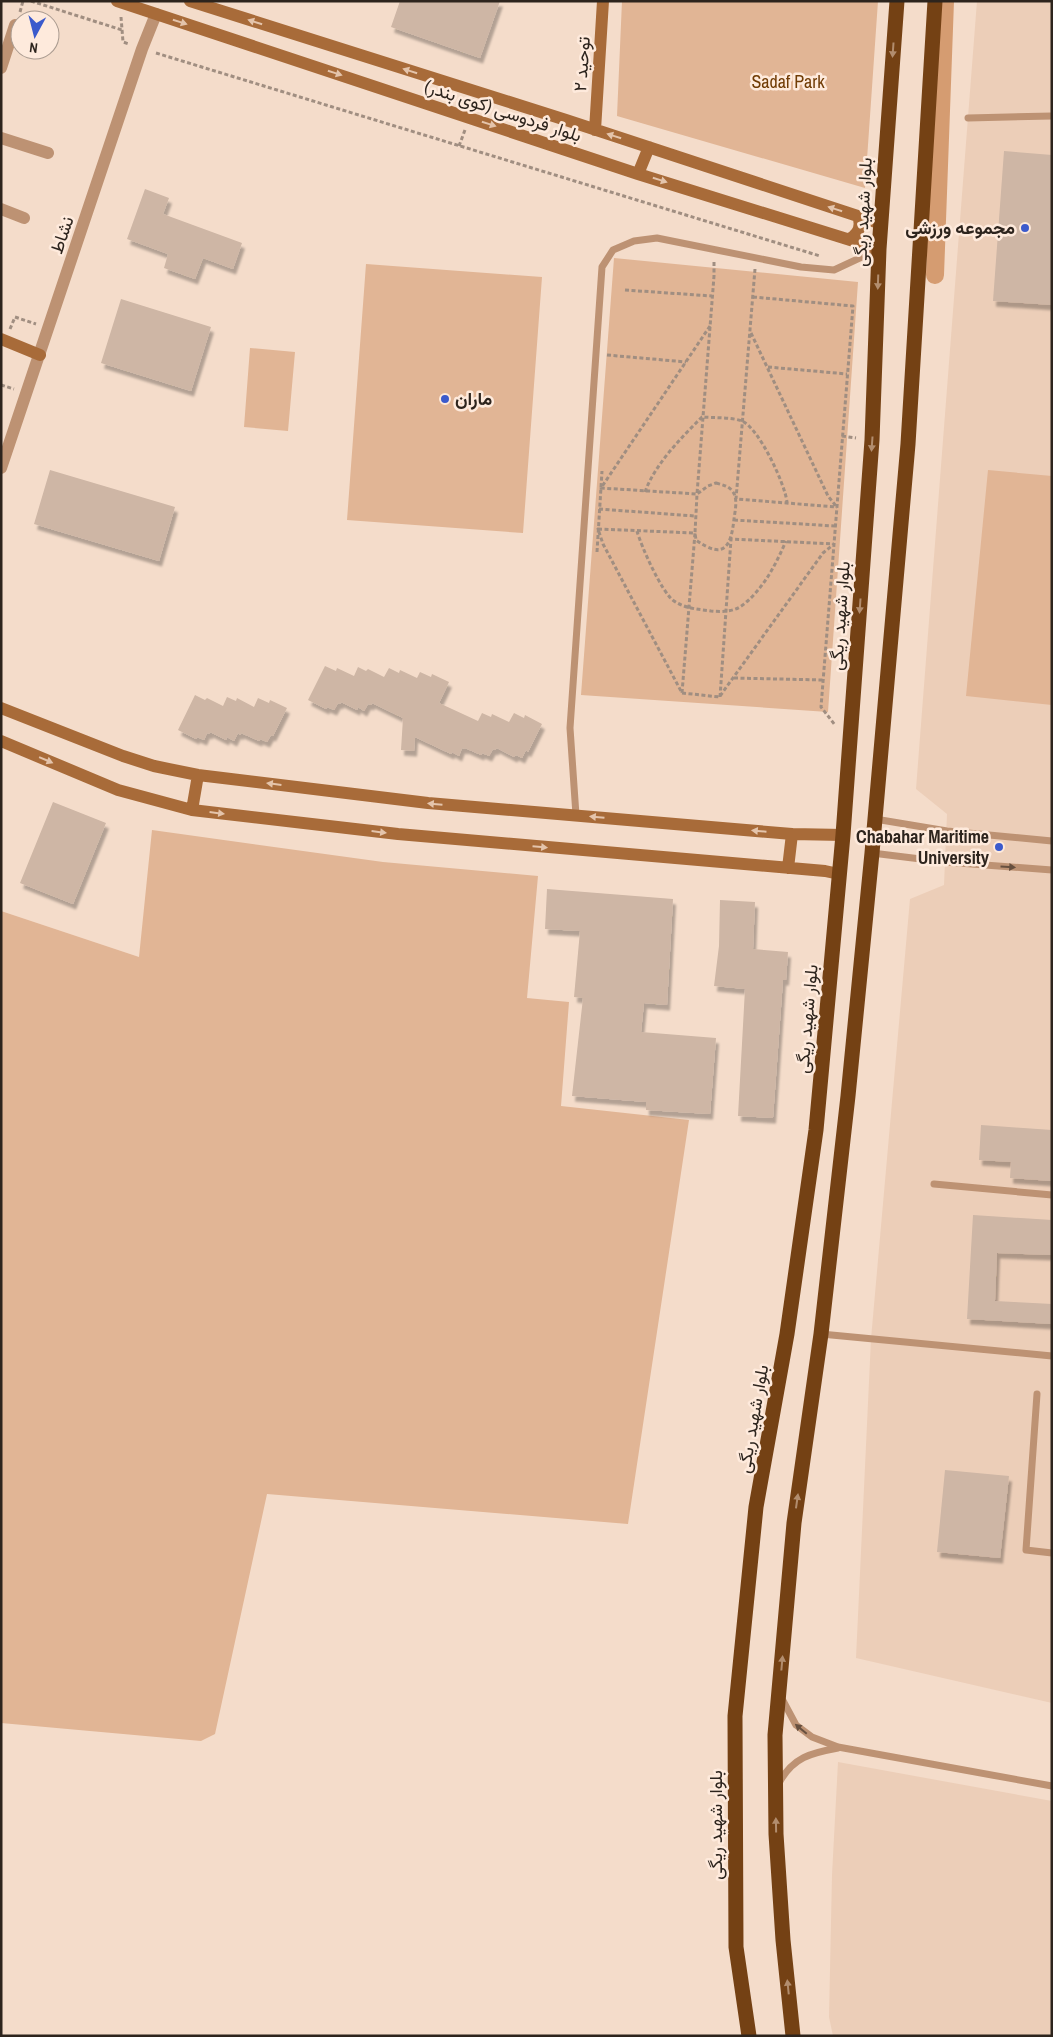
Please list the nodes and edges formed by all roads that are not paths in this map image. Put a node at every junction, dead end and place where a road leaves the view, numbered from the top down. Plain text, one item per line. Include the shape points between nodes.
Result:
1 (160, 1) edge
2 (190, 1) edge
3 (603, 1) edge
4 (897, 1) edge
5 (935, 1) edge
6 (118, 2) edge
7 (156, 14) junction
8 (10, 40) edge
9 (1, 68) edge
10 (1052, 116) edge
11 (968, 118) dead end
12 (595, 130) junction
13 (1, 138) edge
14 (648, 147) junction
15 (48, 152) dead end
16 (638, 174) junction
17 (1, 209) edge
18 (858, 216) junction
19 (24, 218) dead end
20 (882, 224) junction
21 (849, 239) junction
22 (879, 249) junction
23 (1, 339) edge
24 (40, 354) junction
25 (1, 468) edge
26 (1, 708) edge
27 (1, 741) edge
28 (198, 775) junction
29 (192, 810) junction
30 (576, 815) junction
31 (875, 819) junction
32 (792, 834) junction
33 (843, 835) junction
34 (1052, 840) edge
35 (872, 853) junction
36 (788, 868) junction
37 (1052, 870) edge
38 (839, 874) junction
39 (934, 1184) dead end
40 (1052, 1195) edge
41 (821, 1334) junction
42 (1052, 1356) edge
43 (1037, 1394) dead end
44 (1052, 1554) edge
45 (779, 1694) junction
46 (838, 1747) junction
47 (1052, 1786) edge
48 (776, 1788) junction
49 (749, 2036) edge
50 (793, 2036) edge

1 - 7 street
12 -> 2 street, بلوار فردوسی (کوی بندر)
3 - 12 street, توحید ۲
4 -> 20 highway, بلوار شهید ریگی
5 - 31 highway via 908,444
6 - 7 street, بلوار فردوسی (کوی بندر)
7 -> 16 street, بلوار فردوسی (کوی بندر)
7 - 24 street, نشاط
8 - 9 street
10 - 11 lane
14 -> 12 street, بلوار فردوسی (کوی بندر)
13 - 15 street
14 - 16 street
18 -> 14 street, بلوار فردوسی (کوی بندر)
16 -> 21 street, بلوار فردوسی (کوی بندر)
17 - 19 street
18 - 20 street, بلوار فردوسی (کوی بندر)
18 - 21 street via 859,230
20 - 22 highway, بلوار شهید ریگی
21 - 22 street, بلوار فردوسی (کوی بندر)
22 - 30 lane via 834,270 801,267 657,238 634,240 612,250 602,267 570,728
22 -> 33 highway, بلوار شهید ریگی via 872,440
23 - 24 street
24 - 25 street, نشاط
26 - 28 street via 123,756
27 -> 29 street via 118,790
28 - 29 street
30 -> 28 street via 428,803
29 -> 36 street via 398,834
32 -> 30 street
31 - 34 lane via 946,831
31 - 35 highway
32 - 33 street
32 - 36 street
33 - 38 highway, بلوار شهید ریگی
35 -> 37 lane
35 - 41 highway
36 - 38 street
38 - 49 highway, بلوار شهید ریگی via 816,1130 787,1334 756,1507 735,1716 736,1947
39 - 40 lane
41 - 42 lane
45 -> 41 highway via 794,1523
43 - 44 lane via 1026,1550
46 -> 45 lane via 812,1737 796,1725
45 - 48 highway via 775,1735
46 - 47 lane
46 - 48 lane via 811,1752 794,1763
50 -> 48 highway via 783,1940

